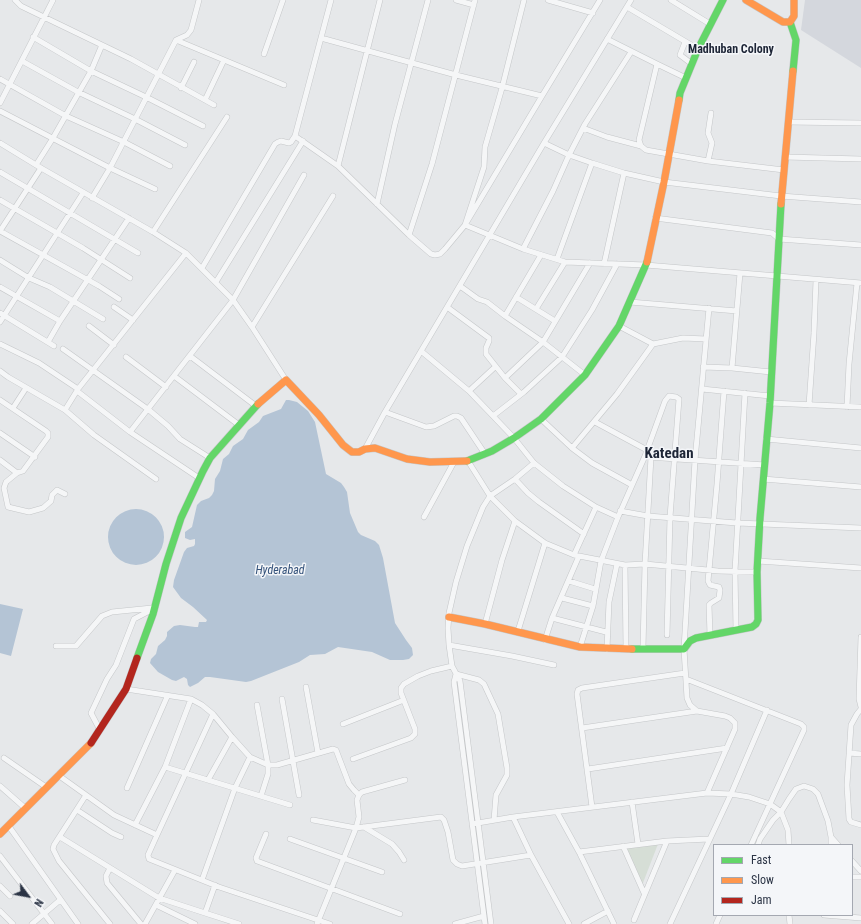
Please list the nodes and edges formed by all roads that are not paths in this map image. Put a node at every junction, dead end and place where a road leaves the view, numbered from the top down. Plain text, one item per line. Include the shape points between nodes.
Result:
1 (15, 0) edge
2 (53, 0) edge
3 (199, 0) edge
4 (283, 0) edge
5 (331, 0) edge
6 (380, 0) edge
7 (428, 0) edge
8 (456, 0) edge
9 (524, 0) edge
10 (548, 0) edge
11 (600, 0) edge
12 (631, 0) edge
13 (671, 0) edge
14 (723, 0) edge
15 (746, 0) edge
16 (794, 0) edge
17 (568, 2) edge
18 (475, 3) edge
19 (627, 7) junction
20 (593, 13) junction
21 (43, 17) junction
22 (790, 22) junction
23 (710, 24) junction
24 (33, 37) junction
25 (321, 38) junction
26 (607, 39) junction
27 (176, 40) junction
28 (685, 42) junction
29 (102, 45) junction
30 (698, 49) junction
31 (367, 50) junction
32 (631, 52) junction
33 (264, 54) dead end
34 (224, 60) junction
35 (22, 61) junction
36 (194, 62) dead end
37 (411, 63) junction
38 (657, 64) junction
39 (692, 64) junction
40 (91, 71) junction
41 (158, 75) junction
42 (456, 75) junction
43 (686, 78) junction
44 (0, 79) edge
45 (9, 84) junction
46 (284, 84) dead end
47 (181, 88) junction
48 (502, 88) junction
49 (78, 92) junction
50 (542, 96) junction
51 (146, 97) junction
52 (205, 100) junction
53 (0, 103) edge
54 (214, 105) dead end
55 (0, 111) edge
56 (711, 113) dead end
57 (66, 116) junction
58 (226, 117) dead end
59 (135, 119) junction
60 (788, 122) junction
61 (861, 123) edge
62 (202, 126) dead end
63 (583, 128) junction
64 (295, 136) junction
65 (53, 138) junction
66 (303, 141) junction
67 (124, 142) junction
68 (0, 143) edge
69 (544, 143) junction
70 (185, 145) dead end
71 (641, 146) junction
72 (669, 154) junction
73 (569, 155) junction
74 (785, 157) junction
75 (861, 159) edge
76 (708, 161) junction
77 (592, 163) junction
78 (170, 166) dead end
79 (338, 166) junction
80 (38, 167) junction
81 (110, 168) junction
82 (784, 170) junction
83 (0, 172) edge
84 (624, 173) junction
85 (304, 175) dead end
86 (664, 182) junction
87 (28, 189) junction
88 (155, 189) dead end
89 (83, 193) junction
90 (333, 196) dead end
91 (781, 196) junction
92 (92, 198) junction
93 (0, 200) edge
94 (861, 202) edge
95 (377, 204) junction
96 (14, 209) junction
97 (70, 213) junction
98 (129, 218) junction
99 (655, 218) junction
100 (465, 225) junction
101 (0, 231) edge
102 (153, 232) junction
103 (56, 234) junction
104 (409, 235) junction
105 (490, 236) junction
106 (114, 239) junction
107 (779, 239) junction
108 (861, 245) edge
109 (524, 249) junction
110 (138, 253) dead end
111 (186, 253) junction
112 (541, 255) junction
113 (43, 256) junction
114 (101, 259) junction
115 (557, 259) junction
116 (0, 260) edge
117 (565, 262) junction
118 (590, 263) junction
119 (604, 264) junction
120 (617, 264) junction
121 (646, 265) junction
122 (202, 268) junction
123 (740, 273) junction
124 (776, 276) junction
125 (29, 278) junction
126 (130, 278) dead end
127 (87, 280) junction
128 (816, 280) junction
129 (216, 282) junction
130 (859, 283) edge
131 (460, 286) junction
132 (0, 287) edge
133 (516, 296) junction
134 (16, 297) junction
135 (118, 299) dead end
136 (233, 300) junction
137 (74, 301) junction
138 (630, 302) junction
139 (114, 307) dead end
140 (447, 307) junction
141 (709, 308) junction
142 (536, 309) junction
143 (737, 311) junction
144 (2, 314) edge
145 (505, 316) junction
146 (103, 319) dead end
147 (133, 320) junction
148 (60, 321) junction
149 (555, 321) junction
150 (0, 322) edge
151 (89, 326) dead end
152 (619, 326) junction
153 (252, 327) junction
154 (706, 339) junction
155 (48, 342) junction
156 (543, 342) junction
157 (0, 344) edge
158 (653, 344) junction
159 (114, 345) junction
160 (54, 346) dead end
161 (63, 349) dead end
162 (421, 351) junction
163 (190, 356) junction
164 (126, 357) dead end
165 (562, 357) junction
166 (495, 367) junction
167 (704, 368) junction
168 (732, 368) junction
169 (94, 370) junction
170 (0, 371) edge
171 (771, 372) junction
172 (585, 375) junction
173 (174, 376) junction
174 (505, 378) junction
175 (286, 380) junction
176 (166, 387) junction
177 (26, 388) junction
178 (702, 389) junction
179 (78, 390) junction
180 (469, 391) junction
181 (724, 391) junction
182 (745, 393) junction
183 (521, 394) junction
184 (0, 400) edge
185 (770, 400) junction
186 (809, 405) junction
187 (256, 406) junction
188 (848, 407) junction
189 (13, 408) junction
190 (861, 408) edge
191 (65, 410) junction
192 (149, 410) junction
193 (385, 412) junction
194 (493, 416) junction
195 (541, 419) junction
196 (595, 422) junction
197 (239, 425) junction
198 (130, 432) junction
199 (0, 433) edge
200 (514, 438) junction
201 (766, 439) junction
202 (572, 448) junction
203 (861, 448) edge
204 (365, 449) junction
205 (647, 450) junction
206 (485, 454) junction
207 (645, 456) junction
208 (35, 457) junction
209 (651, 457) junction
210 (210, 458) junction
211 (673, 459) junction
212 (0, 460) edge
213 (695, 460) junction
214 (468, 461) junction
215 (454, 462) junction
216 (718, 462) junction
217 (534, 463) junction
218 (741, 464) junction
219 (765, 465) junction
220 (17, 473) junction
221 (199, 478) junction
222 (156, 479) dead end
223 (515, 479) junction
224 (763, 479) junction
225 (632, 485) junction
226 (861, 487) edge
227 (65, 494) dead end
228 (490, 496) junction
229 (596, 507) junction
230 (620, 511) junction
231 (648, 516) junction
232 (424, 517) dead end
233 (618, 517) junction
234 (670, 517) junction
235 (692, 519) junction
236 (515, 521) junction
237 (713, 521) junction
238 (737, 522) junction
239 (760, 523) junction
240 (861, 528) edge
241 (584, 534) junction
242 (545, 543) junction
243 (577, 556) junction
244 (601, 561) junction
245 (758, 561) junction
246 (617, 564) junction
247 (645, 564) junction
248 (625, 565) junction
249 (669, 566) junction
250 (689, 568) junction
251 (861, 568) edge
252 (709, 570) junction
253 (735, 572) junction
254 (757, 572) junction
255 (569, 581) junction
256 (595, 589) junction
257 (562, 598) junction
258 (593, 606) junction
259 (155, 608) junction
260 (449, 617) junction
261 (552, 618) junction
262 (485, 624) junction
263 (587, 626) junction
264 (736, 630) junction
265 (518, 631) junction
266 (606, 632) junction
267 (667, 635) dead end
268 (710, 635) junction
269 (861, 637) edge
270 (545, 640) junction
271 (449, 645) junction
272 (56, 646) dead end
273 (580, 648) junction
274 (626, 648) junction
275 (643, 648) junction
276 (606, 649) junction
277 (684, 649) junction
278 (452, 666) junction
279 (554, 666) dead end
280 (456, 674) junction
281 (685, 676) junction
282 (306, 687) dead end
283 (126, 689) junction
284 (167, 696) junction
285 (191, 699) junction
286 (282, 699) dead end
287 (404, 700) junction
288 (257, 705) dead end
289 (861, 708) edge
290 (767, 710) junction
291 (697, 712) junction
292 (213, 714) junction
293 (343, 724) dead end
294 (582, 728) junction
295 (100, 730) junction
296 (232, 737) junction
297 (727, 748) junction
298 (849, 753) junction
299 (318, 754) junction
300 (861, 754) edge
301 (4, 758) dead end
302 (250, 758) junction
303 (353, 759) dead end
304 (292, 761) junction
305 (268, 765) junction
306 (165, 767) junction
307 (588, 769) junction
308 (185, 773) junction
309 (58, 775) junction
310 (208, 780) junction
311 (405, 780) dead end
312 (0, 786) edge
313 (46, 787) junction
314 (126, 788) dead end
315 (235, 788) junction
316 (707, 793) junction
317 (731, 794) junction
318 (86, 795) junction
319 (299, 795) dead end
320 (359, 795) junction
321 (261, 796) junction
322 (632, 802) junction
323 (770, 804) junction
324 (290, 805) dead end
325 (592, 807) junction
326 (25, 808) junction
327 (77, 810) junction
328 (556, 812) junction
329 (781, 812) junction
330 (513, 817) junction
331 (313, 820) dead end
332 (494, 820) junction
333 (475, 823) junction
334 (135, 824) junction
335 (8, 825) junction
336 (861, 825) edge
337 (364, 827) junction
338 (356, 828) junction
339 (0, 834) edge
340 (266, 834) dead end
341 (157, 835) junction
342 (60, 836) junction
343 (121, 837) dead end
344 (831, 837) junction
345 (290, 839) dead end
346 (709, 839) junction
347 (667, 841) junction
348 (638, 844) junction
349 (751, 844) edge
350 (758, 844) edge
351 (789, 844) edge
352 (831, 844) edge
353 (837, 844) edge
354 (622, 846) junction
355 (579, 852) junction
356 (531, 855) junction
357 (0, 856) edge
358 (344, 859) junction
359 (404, 860) dead end
360 (853, 861) edge
361 (480, 863) junction
362 (110, 868) junction
363 (175, 870) junction
364 (861, 870) edge
365 (382, 872) dead end
366 (202, 880) junction
367 (216, 885) junction
368 (0, 886) edge
369 (331, 889) junction
370 (644, 893) junction
371 (10, 896) dead end
372 (159, 898) junction
373 (60, 900) junction
374 (156, 905) junction
375 (0, 911) edge
376 (608, 911) junction
377 (44, 913) junction
378 (205, 913) junction
379 (400, 914) dead end
380 (484, 916) junction
381 (840, 916) edge
382 (2, 917) edge
383 (861, 918) edge
384 (634, 920) dead end
385 (318, 922) edge
386 (13, 924) edge
387 (32, 924) edge
388 (52, 924) edge
389 (78, 924) edge
390 (110, 924) edge
391 (141, 924) edge
392 (145, 924) edge
393 (195, 924) edge
394 (239, 924) edge
395 (330, 924) edge
396 (455, 924) edge
397 (485, 924) edge
398 (491, 924) edge
399 (569, 924) edge
400 (584, 924) edge
401 (614, 924) edge
402 (670, 924) edge

1 - 21 street via 21,6
2 - 21 street
3 - 27 street via 191,30
4 - 33 street
5 - 25 street
6 - 31 street
7 - 37 street
8 - 18 street
9 - 48 street
10 - 17 street
11 - 20 street
12 - 19 street
13 - 23 street
14 - 23 street
15 - 22 street via 784,22
16 - 22 street via 794,16
17 - 20 street
18 - 42 street
19 - 26 street
19 - 28 street
20 - 50 street
21 - 24 street
21 - 29 street
22 - 60 street via 796,40
23 - 30 street
24 - 35 street
24 - 40 street
25 - 31 street
25 - 64 street
26 - 32 street
26 - 69 street
27 - 34 street
27 - 41 street
28 - 30 street
28 - 39 street via 680,55
29 - 40 street
29 - 41 street
30 - 39 street
31 - 37 street
31 - 79 street
32 - 38 street
32 - 63 street
34 - 46 street
34 - 52 street
35 - 45 street
35 - 49 street
36 - 47 street
37 - 42 street
37 - 95 street
38 - 43 street
38 - 71 street via 639,140
39 - 43 street
40 - 49 street
40 - 51 street
41 - 47 street
41 - 51 street
42 - 48 street
42 - 104 street via 432,164
43 - 72 street via 680,93
44 - 45 street
45 - 53 street
45 - 57 street
47 - 52 street
48 - 50 street
48 - 100 street via 485,147 484,167
49 - 57 street
49 - 59 street
50 - 100 street
51 - 59 street
51 - 62 street
52 - 54 street
55 - 65 street
56 - 76 street via 708,133 712,143
57 - 65 street
57 - 67 street
58 - 102 street
59 - 67 street
59 - 70 street
60 - 61 street
60 - 74 street
63 - 71 street
63 - 73 street
64 - 66 street
64 - 122 street via 289,143 281,141 275,144
65 - 80 street
65 - 81 street
66 - 79 street
66 - 129 street
67 - 78 street
67 - 81 street
68 - 80 street
69 - 73 street
69 - 105 street
71 - 72 street via 646,150
72 - 76 street
72 - 86 street
73 - 77 street
73 - 109 street via 554,191
74 - 75 street
74 - 82 street
76 - 82 street
77 - 84 street
77 - 115 street
79 - 95 street
80 - 87 street
80 - 89 street
81 - 88 street
81 - 92 street
82 - 91 street
83 - 87 street
84 - 86 street
84 - 119 street
85 - 136 street
86 - 91 street
86 - 99 street
87 - 96 street
87 - 97 street
89 - 92 street
89 - 97 street
90 - 153 street
91 - 94 street
91 - 107 street
92 - 98 street
93 - 96 street
95 - 104 street
96 - 101 street
96 - 103 street
97 - 103 street
97 - 106 street
98 - 102 street
98 - 106 street
99 - 107 street via 772,233
99 - 121 street
100 - 104 street via 445,249 435,255
100 - 105 street
101 - 113 street
102 - 111 street
103 - 113 street
103 - 114 street
105 - 109 street
105 - 131 street
106 - 110 street
106 - 114 street
107 - 108 street
107 - 124 street
109 - 112 street
111 - 122 street
111 - 147 street
112 - 115 street
112 - 133 street
113 - 125 street
113 - 127 street
114 - 126 street
114 - 127 street
115 - 117 street
116 - 125 street
117 - 118 street
117 - 142 street
118 - 119 street
118 - 149 street
119 - 120 street
120 - 121 street
120 - 165 street
121 - 123 street
121 - 138 street
122 - 129 street
123 - 124 street
123 - 143 street
124 - 128 street
124 - 171 street
125 - 134 street
125 - 137 street
127 - 135 street
127 - 137 street
128 - 130 street
128 - 186 street
129 - 136 street
130 - 188 street via 849,364
131 - 140 street
131 - 145 street
132 - 134 street
133 - 142 street
133 - 145 street
134 - 144 street
134 - 148 street
136 - 153 street
136 - 163 street
137 - 146 street
137 - 148 street
138 - 141 street
138 - 152 street
139 - 147 street
140 - 162 street
140 - 166 street via 489,338 485,351
141 - 143 street
141 - 154 street
142 - 149 street
143 - 168 street
144 - 150 street
144 - 155 street
145 - 156 street
147 - 159 street
148 - 155 street
149 - 156 street
151 - 159 street
152 - 158 street
152 - 172 street
153 - 175 street
154 - 158 street via 683,338
154 - 167 street
155 - 160 street
156 - 165 street
156 - 174 street
157 - 179 street via 39,363
158 - 196 street
159 - 169 street
161 - 169 street
162 - 180 street
162 - 193 street
163 - 173 street
163 - 187 street
164 - 176 street
165 - 172 street
165 - 183 street
166 - 174 street
166 - 180 street
167 - 168 street
167 - 178 street
168 - 171 street
169 - 179 street
169 - 192 street
170 - 177 street
171 - 185 street
172 - 195 street
173 - 176 street
173 - 197 street
174 - 183 street
175 - 187 street
175 - 204 street via 346,448 352,452
176 - 192 street
177 - 189 street
177 - 191 street
178 - 181 street
178 - 213 street
179 - 191 street
179 - 198 street
180 - 194 street
181 - 182 street
181 - 216 street
182 - 185 street
182 - 218 street
183 - 194 street
184 - 189 street
185 - 186 street
185 - 201 street
186 - 188 street
187 - 197 street
188 - 190 street
189 - 208 street via 48,433
191 - 222 street via 94,435
192 - 198 street
192 - 210 street via 180,439
193 - 204 street
193 - 206 street via 426,426 434,426 457,416 461,418
194 - 200 street
195 - 200 street
195 - 202 street
196 - 202 street
196 - 205 street
197 - 210 street
198 - 221 street
199 - 208 street
200 - 206 street
200 - 217 street
201 - 203 street
201 - 219 street
202 - 225 street via 592,463
204 - 215 street via 375,448 407,459
205 - 207 street
205 - 211 street via 665,400 669,396 676,397 679,399
206 - 214 street
207 - 209 street
207 - 225 street
208 - 220 street via 23,471
209 - 211 street
209 - 231 street
210 - 221 street
211 - 213 street
211 - 234 street
212 - 220 street
213 - 216 street
213 - 235 street
214 - 215 street
214 - 228 street
215 - 232 street
216 - 218 street
216 - 237 street
217 - 223 street
217 - 229 street
218 - 219 street
218 - 238 street
219 - 224 street
220 - 227 street via 6,482 4,488 8,507 29,512 43,508 51,501 57,490
221 - 259 street via 180,518
223 - 228 street
223 - 241 street via 539,502
224 - 226 street
224 - 239 street
225 - 230 street
228 - 236 street
228 - 260 street via 477,519 467,546
229 - 233 street
229 - 241 street
230 - 231 street
230 - 233 street
231 - 234 street
231 - 247 street
233 - 244 street
234 - 235 street
234 - 249 street
235 - 237 street
235 - 250 street
236 - 242 street
236 - 262 street
237 - 238 street
237 - 252 street
238 - 239 street
238 - 253 street
239 - 240 street
239 - 245 street
241 - 243 street
242 - 243 street
242 - 265 street
243 - 244 street
243 - 255 street
244 - 246 street
244 - 256 street
245 - 251 street
245 - 254 street
246 - 248 street
246 - 266 street
247 - 248 street
247 - 249 street
247 - 275 street
248 - 274 street
249 - 250 street
249 - 267 street
250 - 252 street
250 - 277 street
252 - 253 street
252 - 268 street via 708,583 720,590 719,598 709,605
253 - 254 street
253 - 264 street
254 - 264 street via 758,620 752,627
255 - 256 street
255 - 257 street
256 - 258 street
257 - 258 street
257 - 261 street
258 - 263 street
259 - 272 street via 112,612 102,616 76,646
259 - 283 street
259 - 295 street via 134,619 116,665 91,713
260 - 262 street
260 - 271 street
261 - 263 street
261 - 270 street
262 - 265 street
263 - 266 street
263 - 273 street
264 - 268 street
265 - 270 street
266 - 276 street
268 - 277 street via 690,641
269 - 289 street
270 - 273 street
271 - 278 street
271 - 279 street
273 - 276 street
274 - 275 street
274 - 276 street
275 - 277 street
277 - 281 street
278 - 280 street
278 - 287 street via 431,671 404,684 400,693
280 - 332 street via 479,680 484,684 498,714 507,775 496,795
280 - 333 street via 460,681
281 - 290 street
281 - 291 street via 687,698
281 - 294 street via 578,690
282 - 299 street
283 - 284 street
283 - 295 street
284 - 285 street
284 - 314 street
285 - 292 street
285 - 306 street
286 - 304 street
287 - 293 street
287 - 303 street via 415,734 411,738
288 - 305 street
289 - 298 street via 852,725
290 - 317 street
290 - 323 street via 804,727
291 - 294 street
291 - 297 street via 726,716 735,723
292 - 296 street
292 - 308 street
294 - 307 street
295 - 309 street via 88,747
296 - 302 street
296 - 310 street
297 - 307 street
297 - 316 street
298 - 300 street
298 - 336 street via 848,817 851,822
299 - 304 street
299 - 320 street via 336,750 349,784
301 - 313 street
302 - 305 street
302 - 315 street
304 - 305 street
304 - 319 street
305 - 321 street
306 - 308 street
306 - 334 street
307 - 325 street
308 - 310 street
308 - 341 street
309 - 313 street
309 - 318 street
310 - 315 street
311 - 320 street
312 - 326 street
313 - 326 street
315 - 321 street
315 - 366 street
316 - 317 street
316 - 322 street
317 - 323 street
317 - 346 street
318 - 327 street
318 - 334 street via 114,815
320 - 338 street
321 - 324 street
322 - 325 street
322 - 348 street
323 - 329 street
323 - 349 street
325 - 328 street
326 - 335 street
327 - 342 street
327 - 343 street
328 - 330 street
328 - 355 street
329 - 344 street via 796,789 809,786 818,794
329 - 350 street
329 - 351 street via 788,830
330 - 332 street
330 - 356 street
331 - 338 street
332 - 333 street
333 - 361 street
334 - 341 street
335 - 339 street
335 - 373 street
337 - 338 street
337 - 359 street via 392,844
337 - 361 street via 441,817 457,864 462,866
338 - 358 street
340 - 369 street via 257,861
341 - 363 street via 147,857
342 - 362 street
342 - 390 street via 54,845 54,852 59,861
344 - 352 street
344 - 353 street
345 - 358 street
346 - 347 street
346 - 402 street
347 - 348 street
347 - 370 street
348 - 354 street
354 - 355 street
354 - 370 street
355 - 376 street
356 - 361 street
356 - 399 street
357 - 377 street
358 - 365 street
358 - 369 street
360 - 364 street
361 - 380 street
361 - 398 street
362 - 372 street
362 - 391 street via 106,876 107,883
363 - 366 street
363 - 372 street
366 - 367 street
367 - 378 street
367 - 385 street
368 - 371 street
369 - 379 street
369 - 385 street
370 - 384 street
372 - 374 street
372 - 378 street
373 - 377 street
373 - 389 street
374 - 392 street
374 - 393 street
375 - 382 street
376 - 400 street
376 - 401 street
377 - 387 street
377 - 388 street
378 - 394 street
380 - 396 street
380 - 397 street
381 - 383 street
382 - 386 street
385 - 395 street

